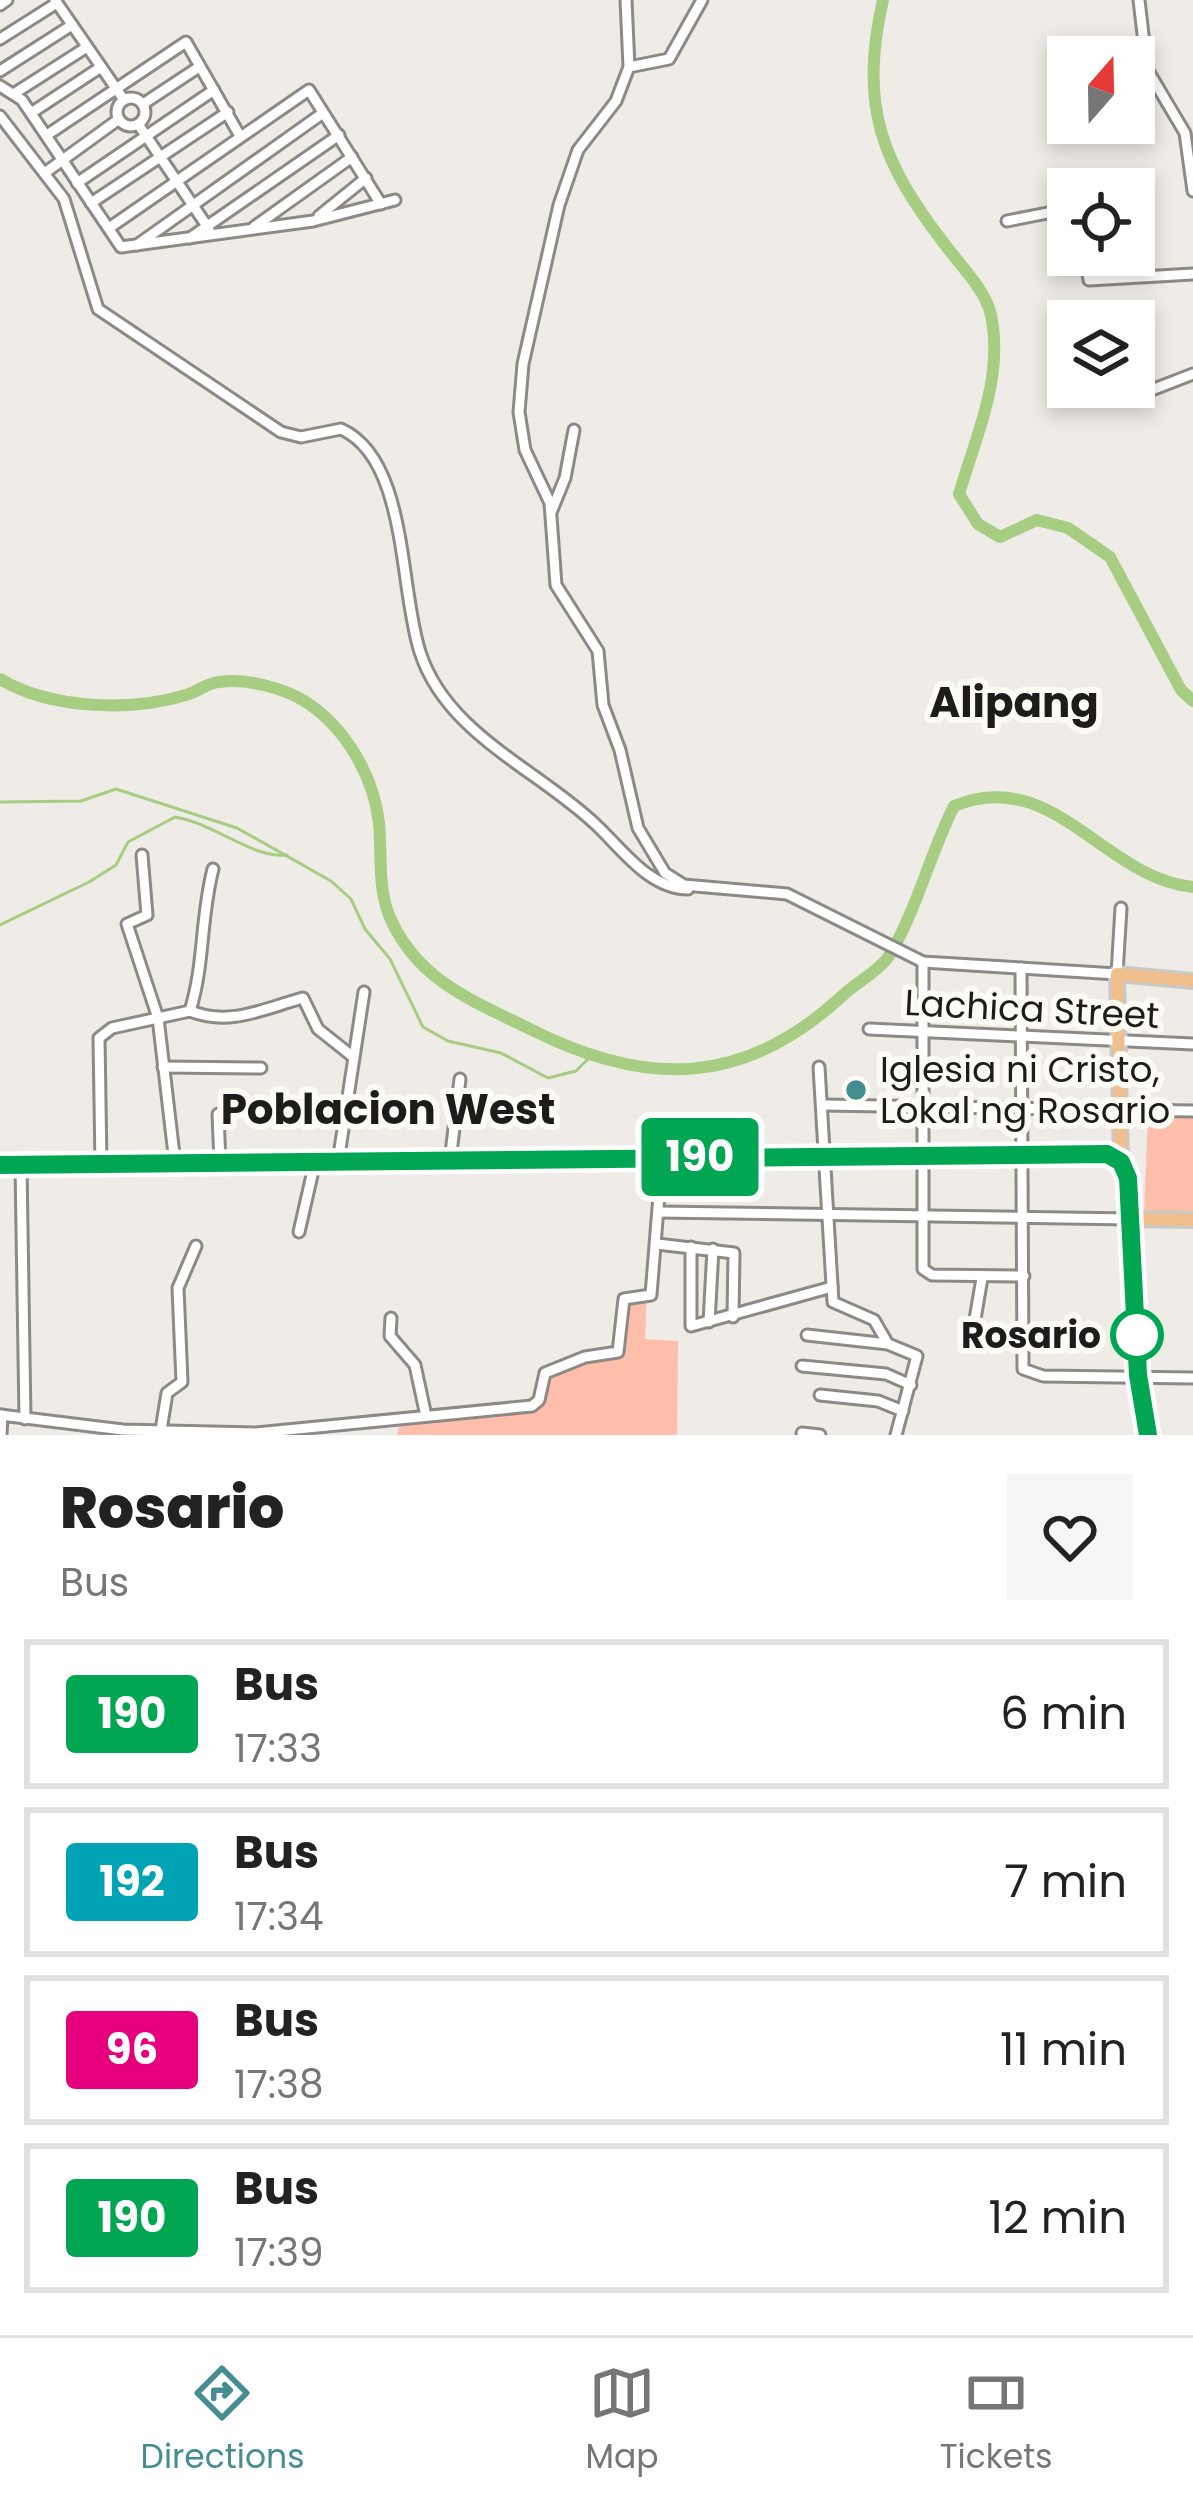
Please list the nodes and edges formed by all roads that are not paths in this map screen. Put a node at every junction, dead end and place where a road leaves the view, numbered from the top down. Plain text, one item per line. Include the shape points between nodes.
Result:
1 (626, 0) edge
2 (703, 0) edge
3 (1139, 0) edge
4 (56, 2) edge
5 (72, 25) junction
6 (0, 39) edge
7 (87, 46) junction
8 (101, 67) junction
9 (199, 67) junction
10 (629, 67) junction
11 (0, 71) edge
12 (0, 86) edge
13 (116, 89) junction
14 (214, 90) junction
15 (15, 93) junction
16 (124, 100) junction
17 (143, 104) junction
18 (227, 112) junction
19 (32, 113) junction
20 (323, 113) junction
21 (0, 116) edge
22 (119, 119) junction
23 (139, 124) junction
24 (47, 135) junction
25 (339, 135) junction
26 (146, 136) junction
27 (240, 136) junction
28 (352, 157) junction
29 (160, 159) junction
30 (64, 162) junction
31 (46, 172) junction
32 (366, 178) junction
33 (77, 183) junction
34 (176, 183) junction
35 (1193, 191) edge
36 (395, 200) dead end
37 (92, 203) junction
38 (381, 203) junction
39 (193, 205) junction
40 (1047, 213) edge
41 (1007, 220) dead end
42 (313, 221) junction
43 (109, 228) junction
44 (210, 231) junction
45 (250, 231) junction
46 (136, 246) junction
47 (1193, 274) edge
48 (1088, 276) edge
49 (1193, 374) edge
50 (1155, 389) edge
51 (574, 430) dead end
52 (551, 511) junction
53 (142, 855) dead end
54 (213, 869) dead end
55 (690, 887) junction
56 (1121, 908) dead end
57 (918, 960) junction
58 (1021, 968) junction
59 (1117, 974) junction
60 (1193, 981) edge
61 (364, 992) dead end
62 (190, 1011) junction
63 (158, 1018) junction
64 (868, 1029) dead end
65 (922, 1031) junction
66 (1022, 1036) junction
67 (1117, 1038) junction
68 (1193, 1044) edge
69 (352, 1056) junction
70 (163, 1067) junction
71 (819, 1067) dead end
72 (260, 1068) dead end
73 (460, 1079) dead end
74 (823, 1105) junction
75 (922, 1106) junction
76 (1021, 1106) junction
77 (1122, 1106) junction
78 (1193, 1111) edge
79 (218, 1114) dead end
80 (923, 1153) junction
81 (1023, 1153) junction
82 (824, 1156) junction
83 (662, 1158) junction
84 (450, 1161) junction
85 (315, 1162) junction
86 (338, 1162) junction
87 (1121, 1162) junction
88 (175, 1163) junction
89 (220, 1163) junction
90 (0, 1165) edge
91 (101, 1165) junction
92 (22, 1166) junction
93 (659, 1212) junction
94 (828, 1218) junction
95 (923, 1218) junction
96 (1023, 1219) junction
97 (1131, 1219) junction
98 (1193, 1220) edge
99 (299, 1232) dead end
100 (657, 1244) junction
101 (196, 1246) dead end
102 (691, 1247) junction
103 (713, 1249) junction
104 (1024, 1276) junction
105 (982, 1278) junction
106 (832, 1287) junction
107 (734, 1317) junction
108 (392, 1318) dead end
109 (709, 1322) junction
110 (807, 1336) dead end
111 (971, 1343) dead end
112 (888, 1344) junction
113 (802, 1366) dead end
114 (1138, 1375) junction
115 (1193, 1378) edge
116 (911, 1385) junction
117 (820, 1395) dead end
118 (903, 1411) junction
119 (1, 1415) edge
120 (426, 1415) junction
121 (25, 1418) junction
122 (403, 1418) junction
123 (85, 1430) edge
124 (161, 1430) junction
125 (120, 1432) edge
126 (802, 1433) edge
127 (212, 1434) edge
128 (1, 1435) edge
129 (399, 1435) edge
130 (820, 1435) edge
131 (896, 1435) edge
132 (1148, 1435) edge

1 - 10 street
2 - 10 street via 669,58
3 - 35 street via 1147,69 1185,133
4 - 5 street
4 - 6 street
5 - 7 street
5 - 11 street
7 - 8 street
7 - 15 street
8 - 13 street
8 - 19 street
9 - 13 street via 186,42
9 - 14 street
9 - 17 street
10 - 52 street via 616,101 578,150 523,364 524,450
12 - 15 street
13 - 16 street
13 - 24 street
14 - 18 street
14 - 26 street
15 - 19 street
16 - 17 street
16 - 22 street
17 - 23 street
18 - 27 street
18 - 29 street
19 - 24 street
20 - 25 street
20 - 27 street via 309,90
20 - 39 street
21 - 31 street
22 - 23 street
22 - 30 street
23 - 26 street
24 - 30 street
25 - 28 street
25 - 44 street
26 - 29 street
26 - 33 street
27 - 34 street
28 - 32 street
28 - 45 street
29 - 34 street
29 - 37 street
30 - 31 street
30 - 33 street
31 - 55 street via 69,209 101,312 281,432 341,429 378,460 419,650 454,711 556,788 647,873
32 - 38 street
32 - 42 street
33 - 37 street
34 - 39 street
34 - 43 street
36 - 38 street
37 - 43 street
38 - 42 street
39 - 44 street
39 - 46 street
40 - 41 street
42 - 45 street
43 - 46 street via 121,247
44 - 45 street
44 - 46 street
47 - 48 street
49 - 50 street
51 - 52 street
52 - 55 street via 556,584 598,652 603,705 638,828 665,873
53 - 63 street via 147,915 127,922
54 - 62 street
55 - 57 street via 787,895
56 - 59 street
57 - 58 street
57 - 65 street
58 - 59 street
58 - 66 street
59 - 60 main road
59 - 67 main road
61 - 69 street
62 - 63 street
62 - 69 street via 217,1018 304,998 318,1029
63 - 70 street
63 - 91 street via 99,1038
64 - 65 street, Lachica Street
65 - 66 street, Lachica Street
65 - 75 street
66 - 67 street, Lachica Street
66 - 76 street
67 - 68 street, Lachica Street
67 - 77 main road
69 - 86 street
70 - 72 street
70 - 88 street
71 - 74 street
73 - 84 street
74 - 75 street
74 - 82 street
75 - 76 street
75 - 80 street
76 - 77 street
76 - 81 street
77 - 78 street
77 - 87 main road
79 - 89 street
80 - 81 highway
80 - 82 highway
80 - 95 street
81 - 87 highway via 1094,1152
81 - 96 street
82 - 83 highway
82 - 94 street
83 - 84 highway
83 - 93 street
84 - 86 highway
85 - 86 highway
85 - 89 highway
85 - 99 street
87 - 97 highway
88 - 89 highway
88 - 91 highway
90 - 92 highway
91 - 92 highway
92 - 121 street
93 - 94 street
93 - 100 street
94 - 95 street
94 - 106 street
95 - 96 street
95 - 105 street via 928,1274
96 - 97 street
96 - 104 street
97 - 98 main road
97 - 114 highway
100 - 102 street
100 - 120 street via 651,1295 624,1300 618,1352 545,1373 532,1406
101 - 124 street via 178,1288 182,1382 166,1393
102 - 103 street
102 - 109 street via 687,1322
103 - 107 street via 735,1255
103 - 109 street
104 - 105 street
104 - 114 street via 1022,1362 1036,1376
105 - 111 street
106 - 107 street
106 - 112 street via 835,1306 874,1320
107 - 109 street
108 - 120 street via 390,1336 415,1365
110 - 112 street
112 - 116 street via 917,1356
113 - 116 street via 886,1374
114 - 115 street
114 - 132 highway
116 - 118 street
117 - 118 street
118 - 131 street
119 - 121 street
119 - 128 street
120 - 122 street
121 - 123 street
122 - 127 street
122 - 129 street
123 - 125 street
124 - 125 street
124 - 127 street
126 - 130 street

